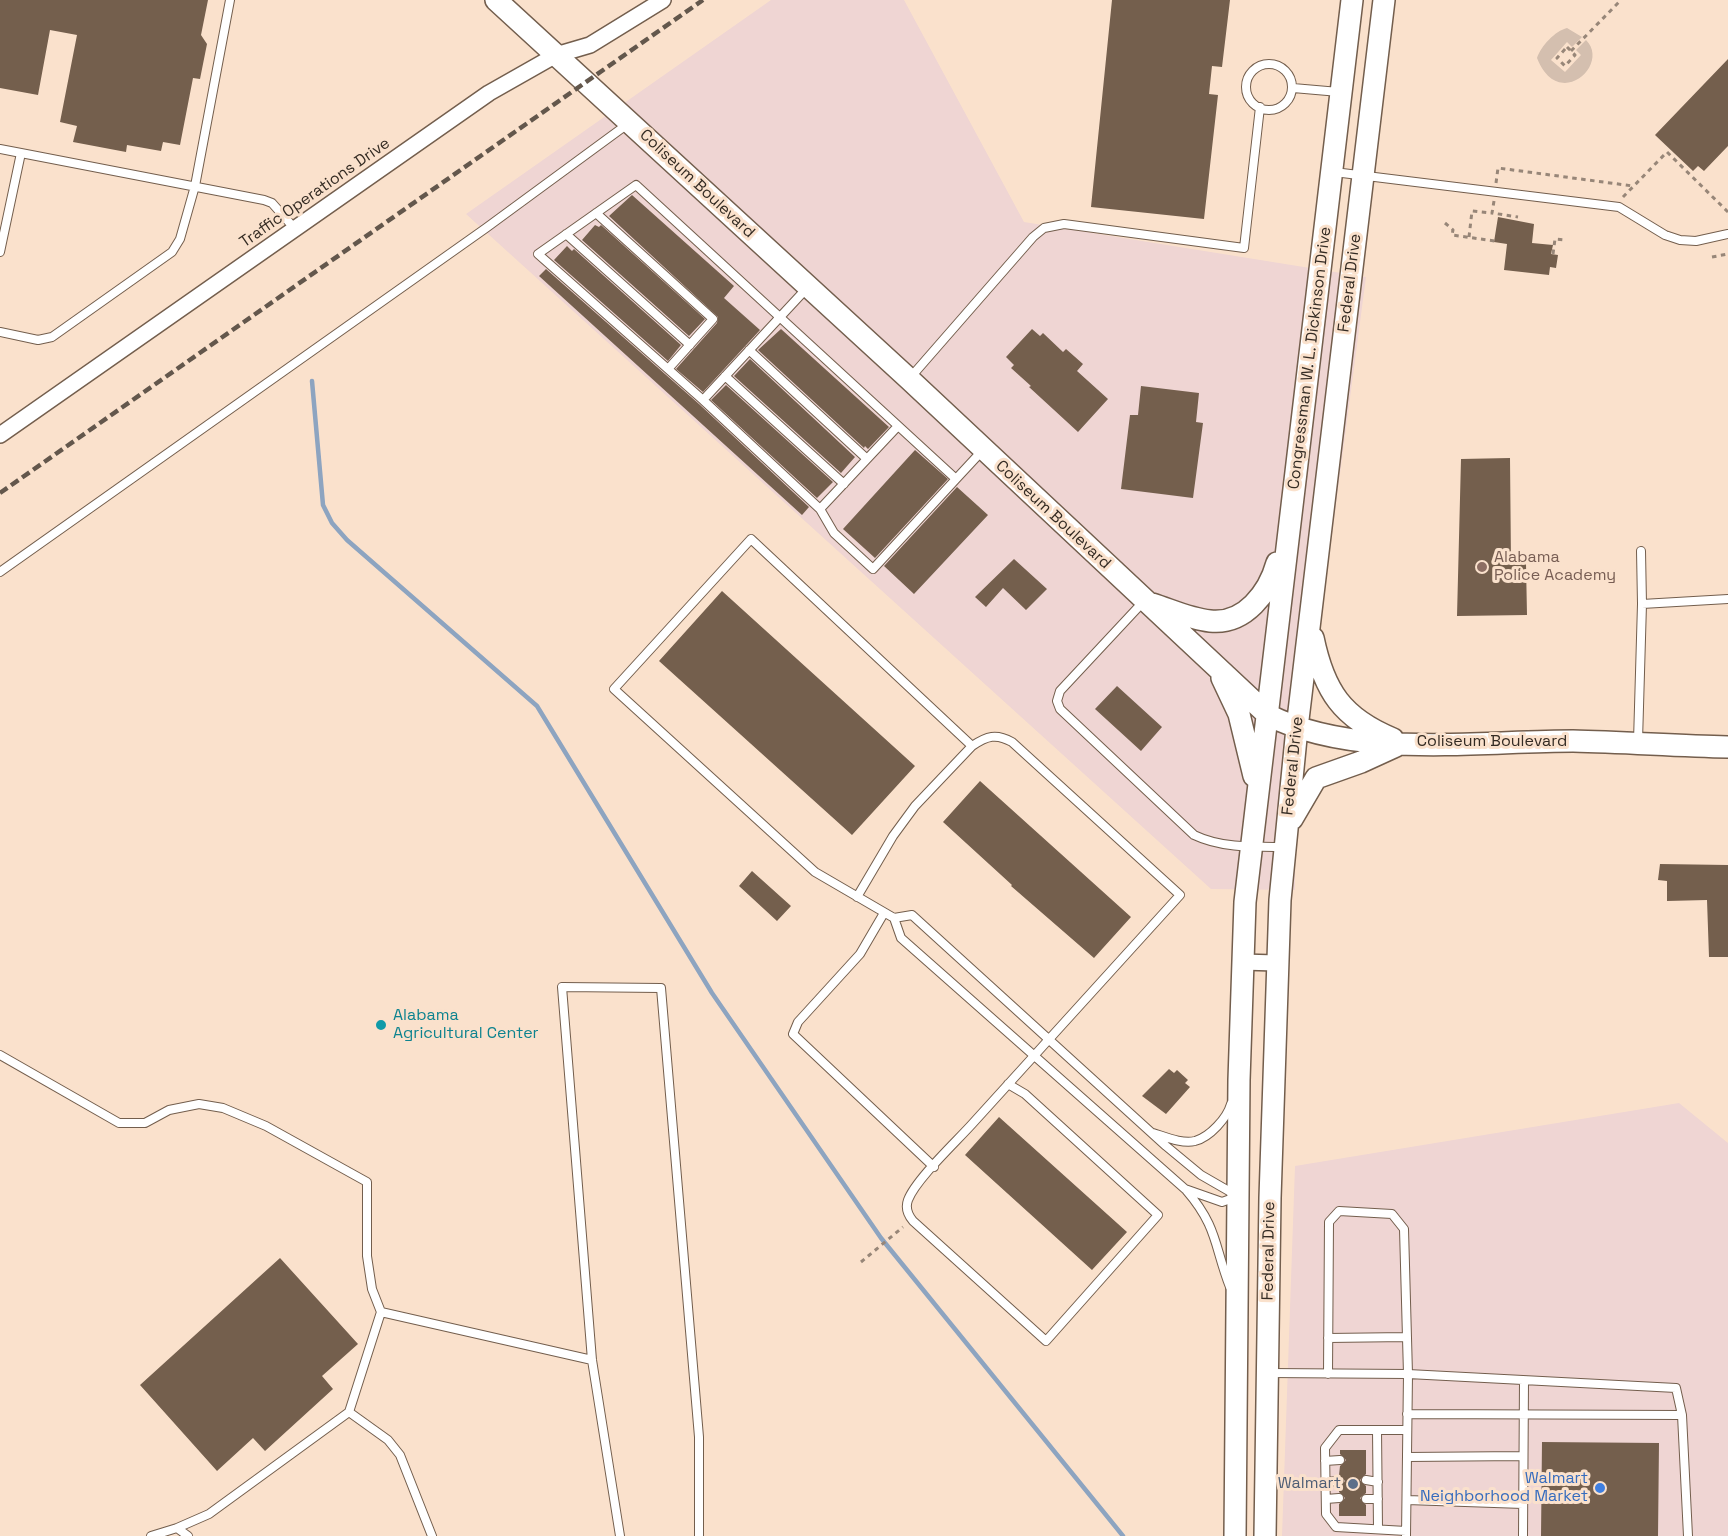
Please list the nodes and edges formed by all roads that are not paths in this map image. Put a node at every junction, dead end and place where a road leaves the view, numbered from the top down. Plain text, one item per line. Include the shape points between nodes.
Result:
1 (230, 0) edge
2 (496, 0) edge
3 (663, 0) edge
4 (1352, 0) edge
5 (1384, 0) edge
6 (556, 55) junction
7 (1293, 88) junction
8 (1341, 93) junction
9 (1260, 107) junction
10 (630, 123) junction
11 (0, 149) edge
12 (21, 153) junction
13 (1332, 171) junction
14 (1363, 176) junction
15 (195, 186) junction
16 (596, 213) junction
17 (295, 229) junction
18 (566, 234) junction
19 (1728, 234) edge
20 (0, 252) edge
21 (808, 287) junction
22 (780, 317) junction
23 (0, 332) edge
24 (690, 345) junction
25 (749, 350) junction
26 (668, 369) junction
27 (725, 376) junction
28 (909, 379) junction
29 (703, 400) junction
30 (898, 426) junction
31 (0, 435) edge
32 (982, 450) junction
33 (867, 459) junction
34 (956, 478) junction
35 (844, 484) junction
36 (820, 509) junction
37 (1291, 513) junction
38 (1641, 551) dead end
39 (0, 572) edge
40 (1728, 599) edge
41 (1144, 601) junction
42 (1642, 604) junction
43 (1309, 622) junction
44 (1218, 668) junction
45 (1268, 715) junction
46 (1297, 728) junction
47 (1402, 743) junction
48 (1638, 744) junction
49 (972, 746) junction
50 (1728, 747) edge
51 (1257, 789) junction
52 (1285, 841) junction
53 (1250, 847) junction
54 (857, 897) junction
55 (884, 913) junction
56 (894, 918) junction
57 (1242, 962) junction
58 (1276, 963) junction
59 (1048, 1040) junction
60 (0, 1055) edge
61 (1034, 1056) junction
62 (1239, 1080) junction
63 (1008, 1084) junction
64 (1151, 1132) junction
65 (934, 1167) junction
66 (1185, 1189) junction
67 (1238, 1197) junction
68 (1270, 1198) junction
69 (1237, 1302) junction
70 (381, 1312) junction
71 (1407, 1337) junction
72 (1328, 1338) junction
73 (592, 1360) junction
74 (1267, 1373) junction
75 (1328, 1374) junction
76 (1408, 1374) junction
77 (1524, 1381) junction
78 (349, 1412) junction
79 (1407, 1414) junction
80 (1524, 1415) junction
81 (1682, 1415) junction
82 (1377, 1430) junction
83 (1407, 1430) junction
84 (1523, 1456) junction
85 (1407, 1457) junction
86 (1377, 1459) junction
87 (1340, 1460) dead end
88 (1366, 1460) dead end
89 (1325, 1461) junction
90 (1366, 1480) dead end
91 (1339, 1481) dead end
92 (1325, 1482) junction
93 (1378, 1482) junction
94 (1339, 1498) dead end
95 (1326, 1499) junction
96 (1366, 1499) dead end
97 (1378, 1499) junction
98 (1407, 1500) junction
99 (1523, 1504) junction
100 (177, 1528) junction
101 (1378, 1528) junction
102 (1406, 1534) edge
103 (151, 1536) edge
104 (188, 1536) edge
105 (432, 1536) edge
106 (620, 1536) edge
107 (699, 1536) edge
108 (1234, 1536) edge
109 (1265, 1536) edge
110 (1523, 1536) edge
111 (1688, 1536) edge

1 - 15 lane
2 - 6 main road, Coliseum Boulevard
3 - 6 street, Traffic Operations Drive via 590,45
4 - 8 main road, Congressman W. L. Dickinson Drive
5 - 14 main road, Federal Drive
6 - 10 main road, Coliseum Boulevard
6 - 17 street, Traffic Operations Drive via 489,93
7 - 8 lane
7 - 9 lane via 1283,105 1273,109
7 - 9 lane via 1280,66 1256,68 1250,74 1247,91
8 - 13 main road, Congressman W. L. Dickinson Drive
9 - 28 lane via 1244,248 1051,225 1033,237
10 - 21 main road, Coliseum Boulevard
10 - 39 lane
11 - 12 lane
12 - 15 lane
12 - 20 lane
13 - 14 lane
13 - 37 main road, Congressman W. L. Dickinson Drive
14 - 19 lane via 1614,206 1680,240
14 - 43 main road, Federal Drive
15 - 17 lane via 272,203
15 - 23 lane via 186,226 172,252 52,337 38,340
16 - 18 lane
16 - 22 lane via 636,185
16 - 24 lane via 713,319
17 - 31 street, Traffic Operations Drive
18 - 24 lane
18 - 26 lane via 538,254
21 - 22 lane
21 - 28 main road, Coliseum Boulevard
22 - 25 lane
22 - 30 lane
24 - 26 lane
25 - 27 lane
25 - 33 lane
26 - 29 lane
27 - 29 lane
27 - 35 lane
28 - 32 main road, Coliseum Boulevard
29 - 36 lane
30 - 33 lane
30 - 34 lane
32 - 34 lane
32 - 41 main road, Coliseum Boulevard
33 - 35 lane
34 - 36 lane via 873,569 834,533
35 - 36 lane
37 - 41 main road via 1271,583 1254,605 1232,619 1212,622
37 - 45 main road, Congressman W. L. Dickinson Drive
38 - 42 lane
40 - 42 lane
41 - 44 main road, Coliseum Boulevard
41 - 53 lane via 1060,691 1060,710 1194,835 1208,842
42 - 48 lane
43 - 46 main road, Federal Drive
43 - 47 main road via 1321,674 1337,703 1369,729
44 - 45 main road, Coliseum Boulevard
44 - 51 main road via 1239,714
45 - 46 main road, Coliseum Boulevard
45 - 51 main road, Federal Drive
46 - 47 main road, Coliseum Boulevard via 1358,742
46 - 52 main road, Federal Drive
47 - 48 main road, Coliseum Boulevard
47 - 52 main road via 1316,778 1298,804
48 - 50 main road, Coliseum Boulevard
49 - 54 lane via 915,806
49 - 54 lane via 751,539 614,689 815,872
49 - 59 lane via 987,736 1002,736 1012,742 1180,895
51 - 53 main road, Federal Drive
52 - 53 lane
52 - 58 main road, Federal Drive
53 - 57 main road, Federal Drive
54 - 55 lane
55 - 56 lane
55 - 65 lane via 868,944 798,1022 793,1034
56 - 59 lane via 912,915
56 - 61 lane via 901,938
57 - 58 street
57 - 62 main road, Federal Drive
58 - 68 main road, Federal Drive
59 - 61 lane
59 - 64 lane
60 - 70 lane via 119,1123 145,1123 169,1110 199,1104 223,1108 266,1126 367,1182 367,1257 372,1289
61 - 63 lane
61 - 66 lane
62 - 64 lane via 1230,1109 1215,1128 1197,1141 1181,1141
62 - 67 main road, Federal Drive
63 - 65 lane
63 - 65 lane via 1025,1094 1158,1215 1046,1341 909,1215 908,1199
64 - 67 lane via 1201,1176
66 - 67 lane via 1222,1202
66 - 69 lane via 1212,1226
67 - 68 main road
67 - 69 main road, Federal Drive
68 - 74 main road, Federal Drive
69 - 108 main road, Federal Drive
70 - 73 lane
70 - 78 lane
71 - 72 lane
71 - 72 lane via 1404,1229 1392,1214 1339,1211 1329,1222
71 - 76 lane
72 - 75 lane
73 - 106 lane
73 - 107 lane via 562,987 660,988 699,1437
74 - 75 lane
74 - 109 main road, Federal Drive
75 - 76 lane
76 - 77 lane
76 - 79 lane
77 - 80 lane
77 - 81 lane via 1676,1388
78 - 100 lane via 209,1514
78 - 105 lane via 388,1440 400,1455
79 - 80 lane
79 - 83 lane
80 - 81 lane
80 - 84 lane
81 - 111 lane
82 - 83 lane
82 - 86 lane
82 - 89 lane via 1339,1430 1325,1448
83 - 85 lane
84 - 85 lane
84 - 99 lane
85 - 98 lane
86 - 88 lane
86 - 93 lane
87 - 89 lane
89 - 92 lane
90 - 93 lane
91 - 92 lane
92 - 95 lane
93 - 97 lane
94 - 95 lane
95 - 101 lane via 1326,1514 1336,1527
96 - 97 lane
97 - 101 lane
98 - 99 lane
98 - 102 lane
99 - 110 lane
100 - 103 lane
100 - 104 lane
101 - 102 lane

